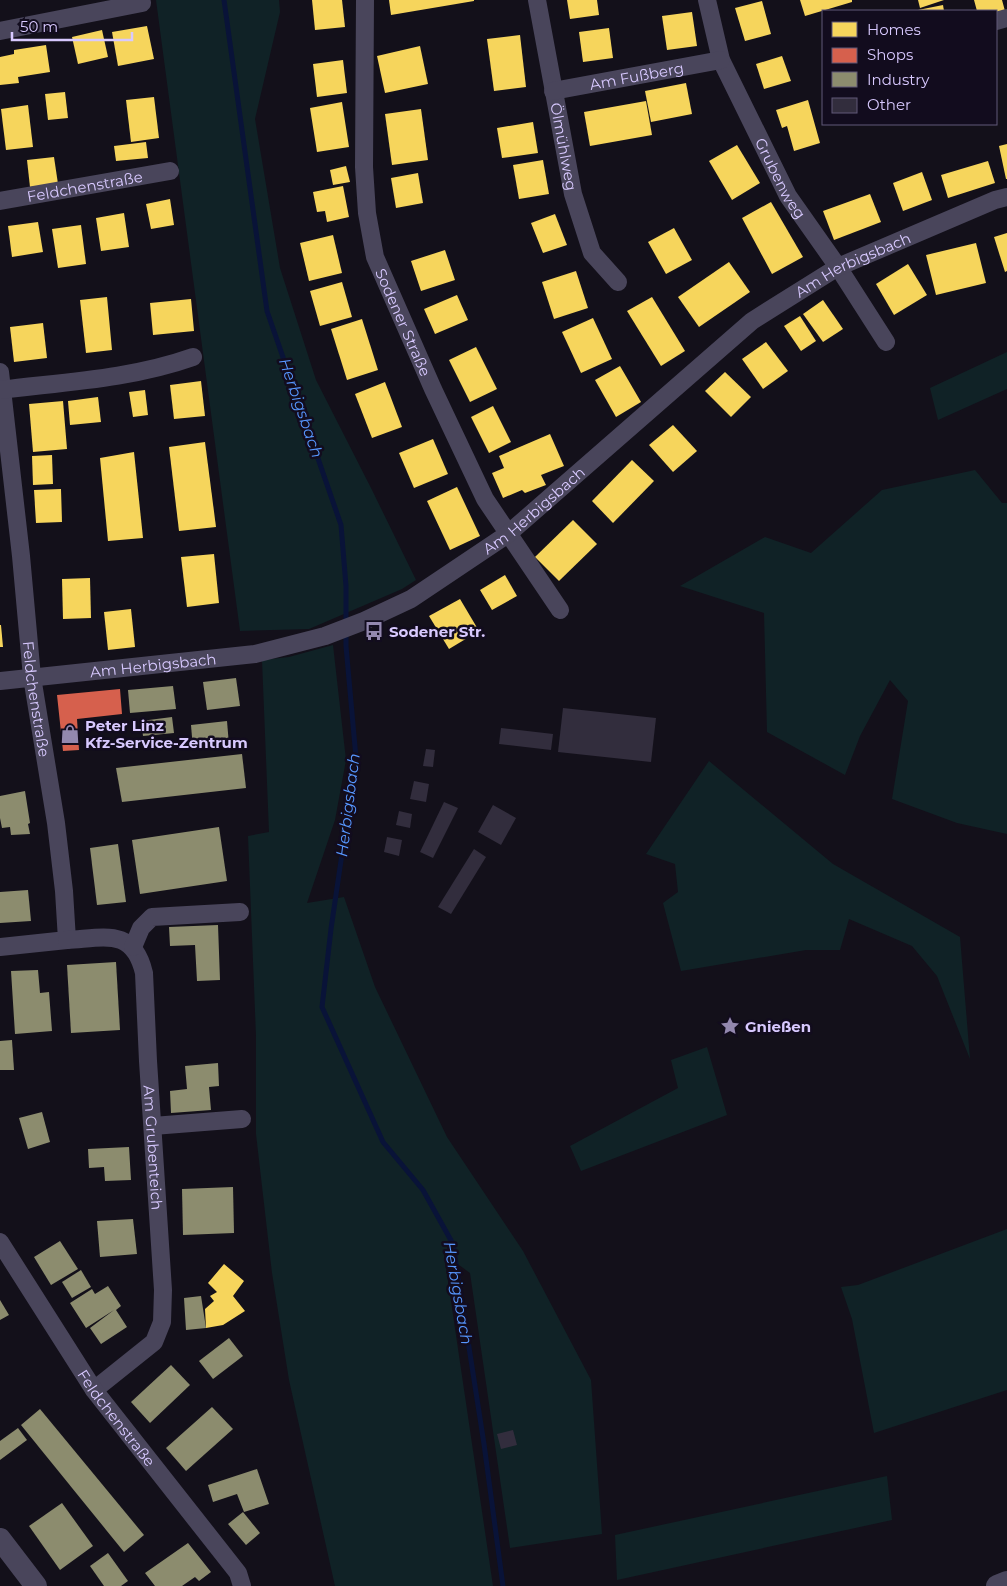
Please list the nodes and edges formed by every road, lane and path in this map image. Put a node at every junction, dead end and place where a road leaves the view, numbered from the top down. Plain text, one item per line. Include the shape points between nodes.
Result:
1 (365, 0) edge
2 (537, 0) edge
3 (707, 0) edge
4 (142, 3) dead end
5 (0, 31) edge
6 (720, 60) junction
7 (553, 91) junction
8 (170, 171) dead end
9 (1007, 197) edge
10 (0, 201) edge
11 (838, 267) junction
12 (618, 282) dead end
13 (886, 342) dead end
14 (193, 357) dead end
15 (0, 372) edge
16 (1, 390) edge
17 (508, 534) junction
18 (560, 610) dead end
19 (32, 677) junction
20 (0, 681) edge
21 (240, 912) dead end
22 (67, 940) junction
23 (0, 946) edge
24 (133, 947) junction
25 (242, 1118) dead end
26 (153, 1126) junction
27 (0, 1242) edge
28 (94, 1390) junction
29 (0, 1539) edge
30 (1007, 1582) edge
31 (36, 1586) edge
32 (242, 1586) edge
33 (997, 1586) edge

1 - 17 street, Sodener Straße via 364,167 367,213 376,257 484,499
2 - 7 street, Ölmühlweg
3 - 6 street, Grubenweg
4 - 5 street
6 - 7 street, Am Fußberg
6 - 11 street, Grubenweg via 788,196
7 - 12 street, Ölmühlweg via 573,194 592,253
8 - 10 street, Feldchenstraße
9 - 11 street, Am Herbigsbach
11 - 13 street, Grubenweg
11 - 17 street, Am Herbigsbach via 752,321
14 - 16 street via 105,377
15 - 16 street, Feldchenstraße
16 - 19 street, Feldchenstraße
17 - 18 street, Sodener Straße
17 - 19 street, Am Herbigsbach via 411,600 325,636 255,654
19 - 20 street, Am Herbigsbach
19 - 22 street, Feldchenstraße via 56,823
21 - 24 street via 152,917 141,928
22 - 23 street
22 - 24 street via 109,938 123,940
24 - 26 street, Am Grubenteich via 144,973
25 - 26 street
26 - 28 street, Am Grubenteich via 162,1322 154,1342
27 - 28 street, Feldchenstraße
28 - 32 street, Feldchenstraße via 238,1573
29 - 31 street
30 - 33 street

